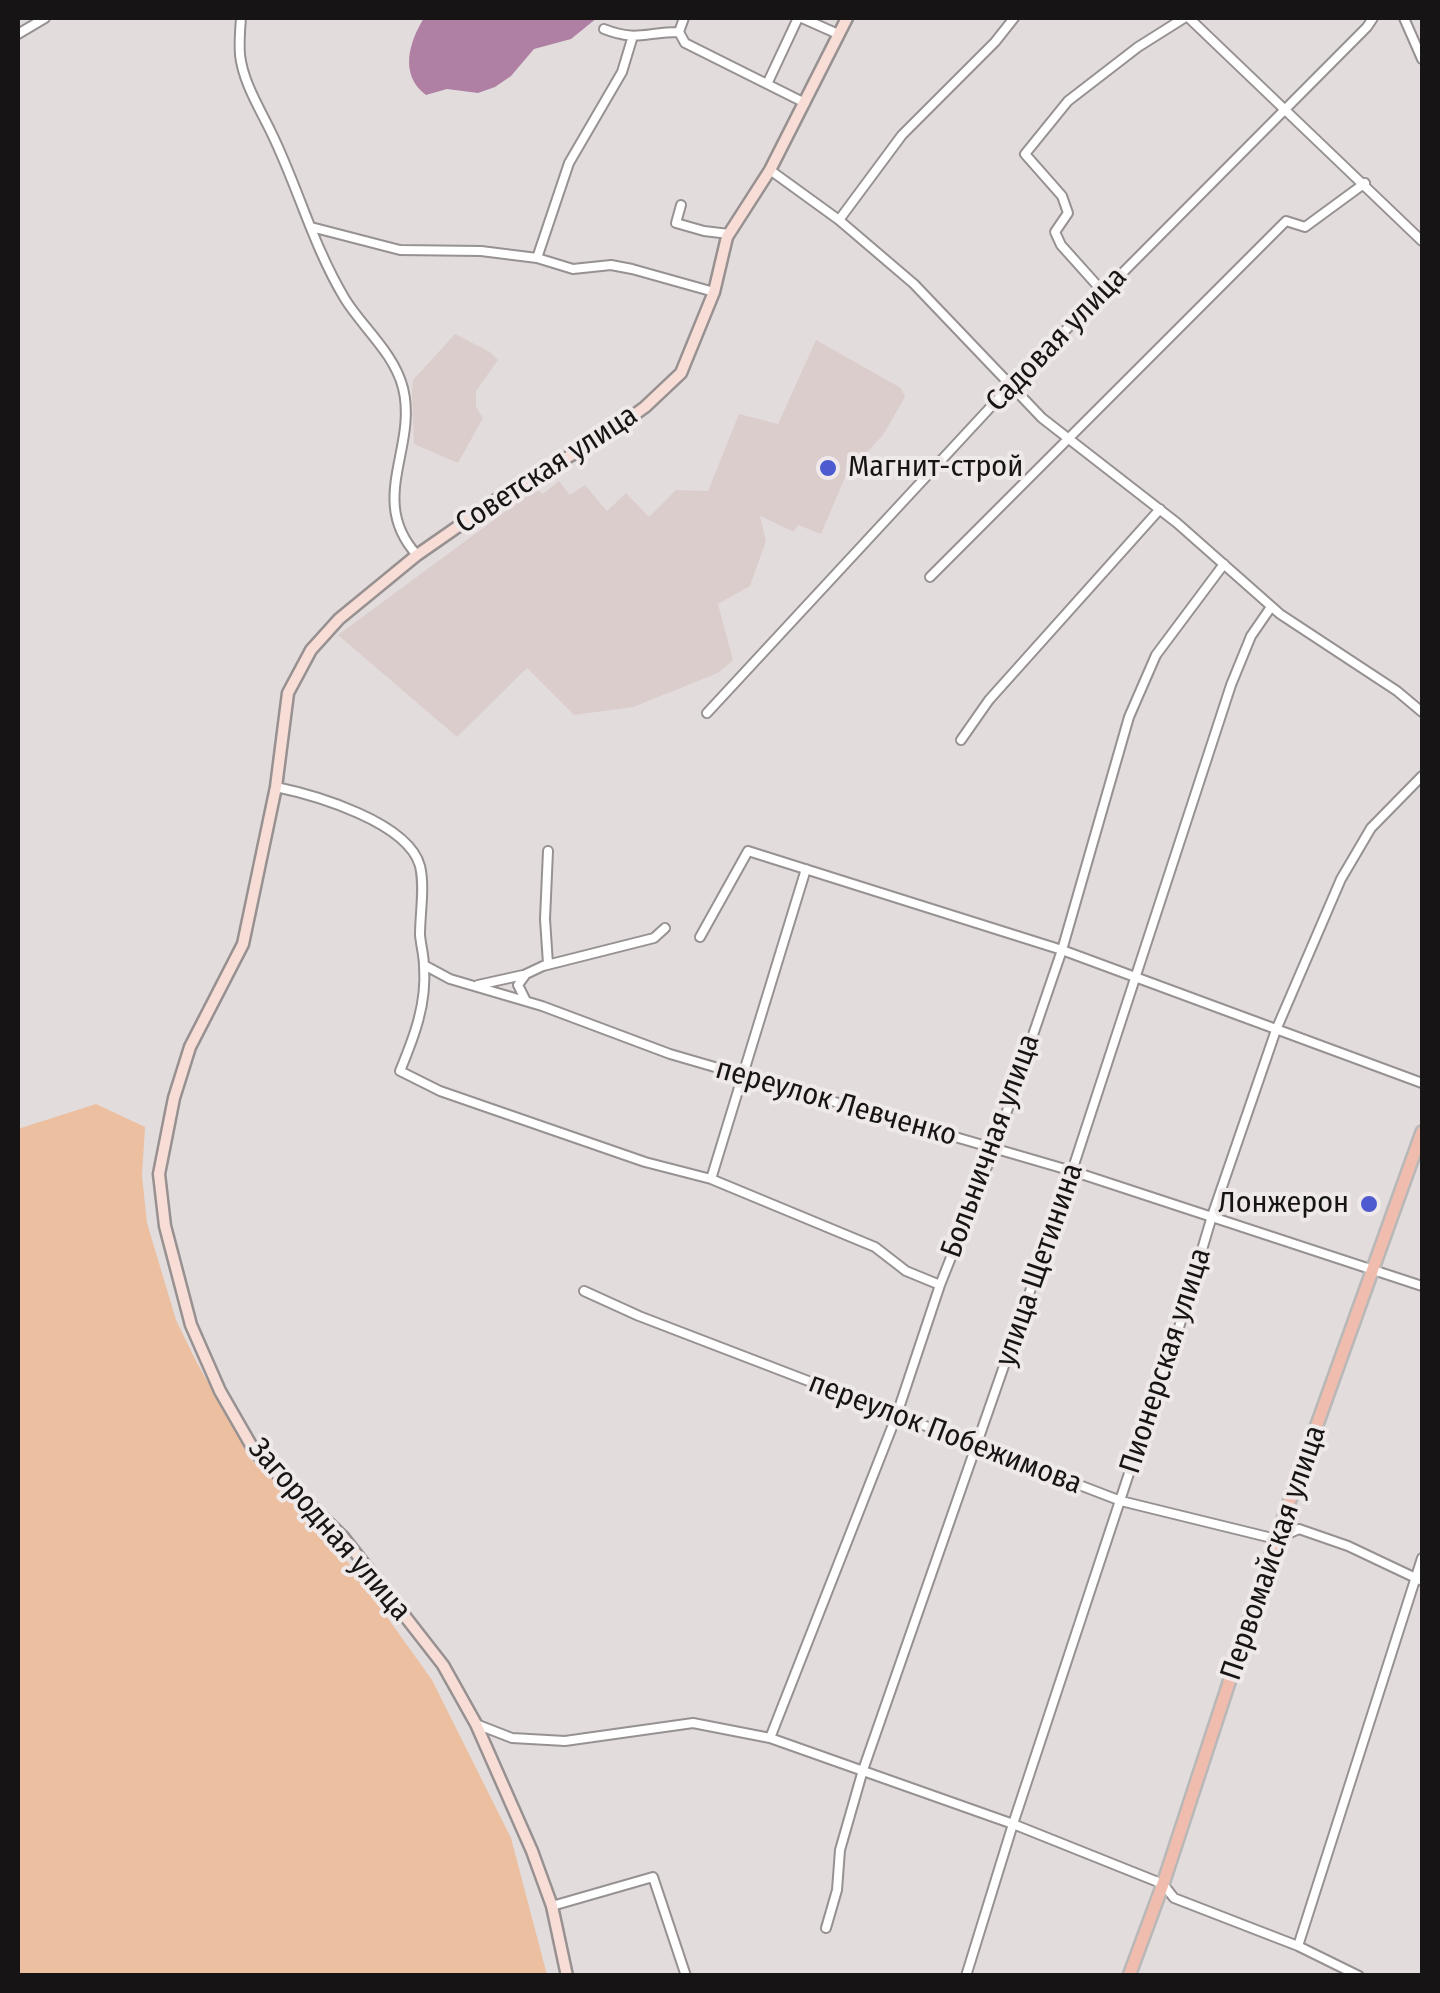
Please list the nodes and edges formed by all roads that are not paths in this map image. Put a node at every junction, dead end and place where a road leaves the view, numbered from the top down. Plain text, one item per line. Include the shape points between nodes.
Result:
1 (44, 18) edge
2 (241, 18) edge
3 (684, 18) edge
4 (800, 18) edge
5 (847, 18) edge
6 (1014, 18) edge
7 (1187, 18) edge
8 (1373, 18) edge
9 (1404, 18) edge
10 (604, 29) dead end
11 (679, 32) junction
12 (18, 34) edge
13 (838, 34) junction
14 (632, 39) junction
15 (1422, 59) edge
16 (768, 82) junction
17 (805, 102) junction
18 (1283, 110) junction
19 (770, 170) junction
20 (1364, 183) junction
21 (682, 205) dead end
22 (839, 220) junction
23 (311, 227) junction
24 (730, 234) junction
25 (1422, 241) edge
26 (537, 258) junction
27 (714, 292) junction
28 (1104, 293) junction
29 (1011, 385) junction
30 (1070, 440) junction
31 (1160, 509) junction
32 (416, 555) junction
33 (1224, 564) junction
34 (930, 578) dead end
35 (1271, 607) junction
36 (707, 712) dead end
37 (1422, 712) edge
38 (961, 740) dead end
39 (1422, 776) edge
40 (276, 786) junction
41 (548, 850) dead end
42 (806, 868) junction
43 (665, 928) dead end
44 (700, 937) dead end
45 (1062, 950) junction
46 (548, 964) junction
47 (424, 966) junction
48 (526, 974) junction
49 (1136, 977) junction
50 (473, 985) junction
51 (526, 1002) junction
52 (1276, 1030) junction
53 (742, 1076) junction
54 (1422, 1083) edge
55 (1422, 1132) edge
56 (994, 1149) junction
57 (1072, 1171) junction
58 (711, 1178) junction
59 (1212, 1216) junction
60 (1375, 1270) junction
61 (940, 1285) junction
62 (1422, 1286) edge
63 (584, 1290) dead end
64 (896, 1417) junction
65 (978, 1445) junction
66 (1121, 1502) junction
67 (1276, 1539) junction
68 (1422, 1558) edge
69 (1419, 1579) edge
70 (476, 1724) junction
71 (770, 1738) junction
72 (863, 1770) junction
73 (1013, 1824) junction
74 (1163, 1884) junction
75 (552, 1906) junction
76 (826, 1928) dead end
77 (1298, 1946) junction
78 (567, 1976) edge
79 (686, 1976) edge
80 (966, 1976) edge
81 (1129, 1976) edge
82 (1359, 1976) edge

1 - 12 street
2 - 23 street via 240,58
3 - 11 street
4 - 13 street
4 - 16 street
5 - 13 street, Советская улица
6 - 22 street via 902,135
7 - 18 street
7 - 28 street via 1068,101 1025,154 1062,196 1068,213 1056,232 1061,245
8 - 18 street, Садовая улица
9 - 15 street
10 - 14 street
11 - 14 street
11 - 16 street via 685,44
13 - 17 street, Советская улица
14 - 26 street via 622,72 570,163
16 - 17 street
17 - 19 street, Советская улица
18 - 20 street
18 - 28 street, Садовая улица
19 - 22 street
19 - 24 street, Советская улица
20 - 25 street
20 - 30 street via 1305,228 1286,221
21 - 24 street via 676,224
22 - 29 street via 914,284
23 - 26 street via 400,250
23 - 32 street via 323,261 402,387 396,523
24 - 27 street, Советская улица
26 - 27 street via 573,270 632,269
27 - 32 street, Советская улица via 681,374 645,407
28 - 29 street, Садовая улица
29 - 30 street
29 - 36 street, Садовая улица
30 - 31 street
30 - 34 street
31 - 33 street
31 - 38 street
32 - 40 street, Советская улица via 311,650 288,693
33 - 35 street
33 - 45 street, Больничная улица via 1156,655 1129,717
35 - 37 street
35 - 49 street, улица Щетинина via 1231,685
39 - 52 street, Пионерская улица via 1371,828 1341,879
40 - 47 street via 348,810 407,843 420,864
40 - 70 street, Загородная улица via 243,944 190,1047 174,1098 159,1174 165,1226 191,1326 255,1452 344,1538 443,1666
41 - 46 street
42 - 44 street via 748,851
42 - 45 street
42 - 53 street
43 - 46 street via 641,942
45 - 49 street
45 - 56 street, Больничная улица
46 - 48 street
47 - 50 street, переулок Левченко
47 - 58 street via 423,1008 400,1071 645,1162
48 - 50 street
48 - 51 street via 518,985
49 - 52 street
49 - 57 street, улица Щетинина
50 - 51 street, переулок Левченко
51 - 53 street, переулок Левченко
52 - 54 street
52 - 59 street, Пионерская улица
53 - 56 street, переулок Левченко
53 - 58 street
55 - 60 main road, Первомайская улица
56 - 57 street, переулок Левченко
56 - 61 street, Больничная улица
57 - 59 street, переулок Левченко
57 - 65 street, улица Щетинина
58 - 61 street via 875,1247 906,1271
59 - 60 street, переулок Левченко
59 - 66 street, Пионерская улица
60 - 62 street, переулок Левченко
60 - 67 main road, Первомайская улица
61 - 64 street, Больничная улица
63 - 64 street, переулок Побежимова
64 - 65 street, переулок Побежимова
64 - 71 street, Больничная улица
65 - 66 street, переулок Побежимова
65 - 72 street, улица Щетинина
66 - 67 street, переулок Побежимова
66 - 73 street, Пионерская улица
67 - 69 street, переулок Побежимова via 1299,1528
67 - 74 main road, Первомайская улица
68 - 69 street
69 - 77 street
70 - 71 street via 512,1738 565,1741 693,1723
70 - 75 street, Загородная улица
71 - 72 street
72 - 73 street
72 - 76 street, улица Щетинина
73 - 74 street
73 - 80 street, Пионерская улица
74 - 77 street via 1174,1898
74 - 81 main road, Первомайская улица
75 - 78 street, Загородная улица
75 - 79 street via 653,1878
77 - 82 street

